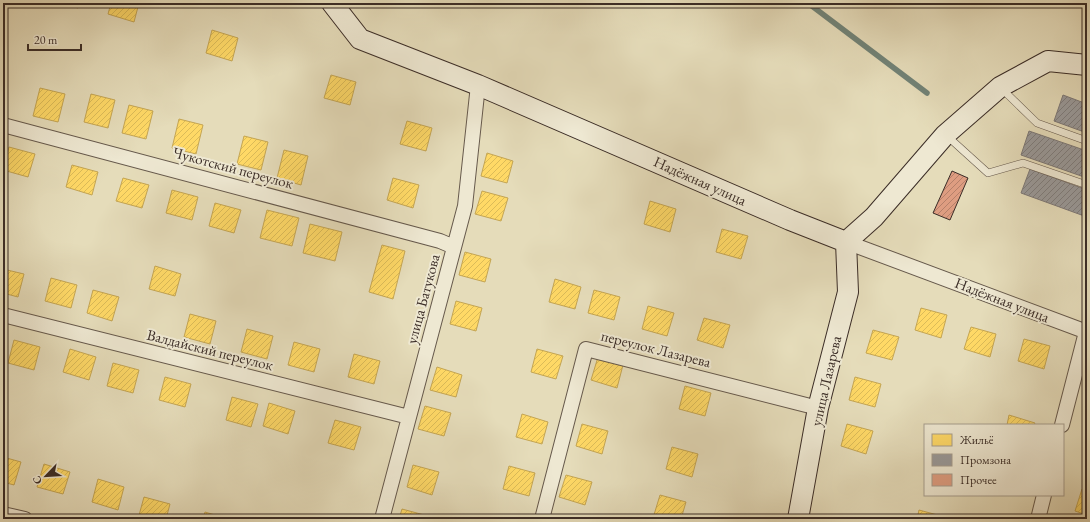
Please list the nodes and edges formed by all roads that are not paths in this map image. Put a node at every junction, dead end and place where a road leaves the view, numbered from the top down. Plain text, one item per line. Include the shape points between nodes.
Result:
1 (332, 3) edge
2 (1087, 65) edge
3 (478, 84) junction
4 (1000, 87) junction
5 (3, 125) edge
6 (945, 135) junction
7 (1087, 141) edge
8 (1087, 185) edge
9 (846, 242) junction
10 (454, 247) junction
11 (3, 315) edge
12 (1086, 332) edge
13 (818, 408) junction
14 (409, 417) junction
15 (1062, 424) edge
16 (1044, 496) edge
17 (3, 514) edge
18 (26, 519) edge
19 (382, 519) edge
20 (542, 519) edge
21 (798, 519) edge
22 (1038, 519) edge

1 - 3 main road, Надёжная улица via 360,39
2 - 4 main road via 1048,61
3 - 9 main road, Надёжная улица
3 - 10 street, улица Батукова via 465,206
4 - 6 main road
4 - 7 lane via 1037,123
5 - 10 street, Чукотский переулок via 440,241
6 - 8 lane via 988,173 1023,163
6 - 9 main road via 874,217
9 - 12 street, Надёжная улица
9 - 13 main road, улица Лазарева via 848,292
10 - 14 street, улица Батукова
11 - 14 street, Валдайский переулок
12 - 15 street
13 - 20 street, переулок Лазарева via 586,349
13 - 21 main road, улица Лазарева
14 - 19 street, улица Батукова
16 - 22 street
17 - 18 street

